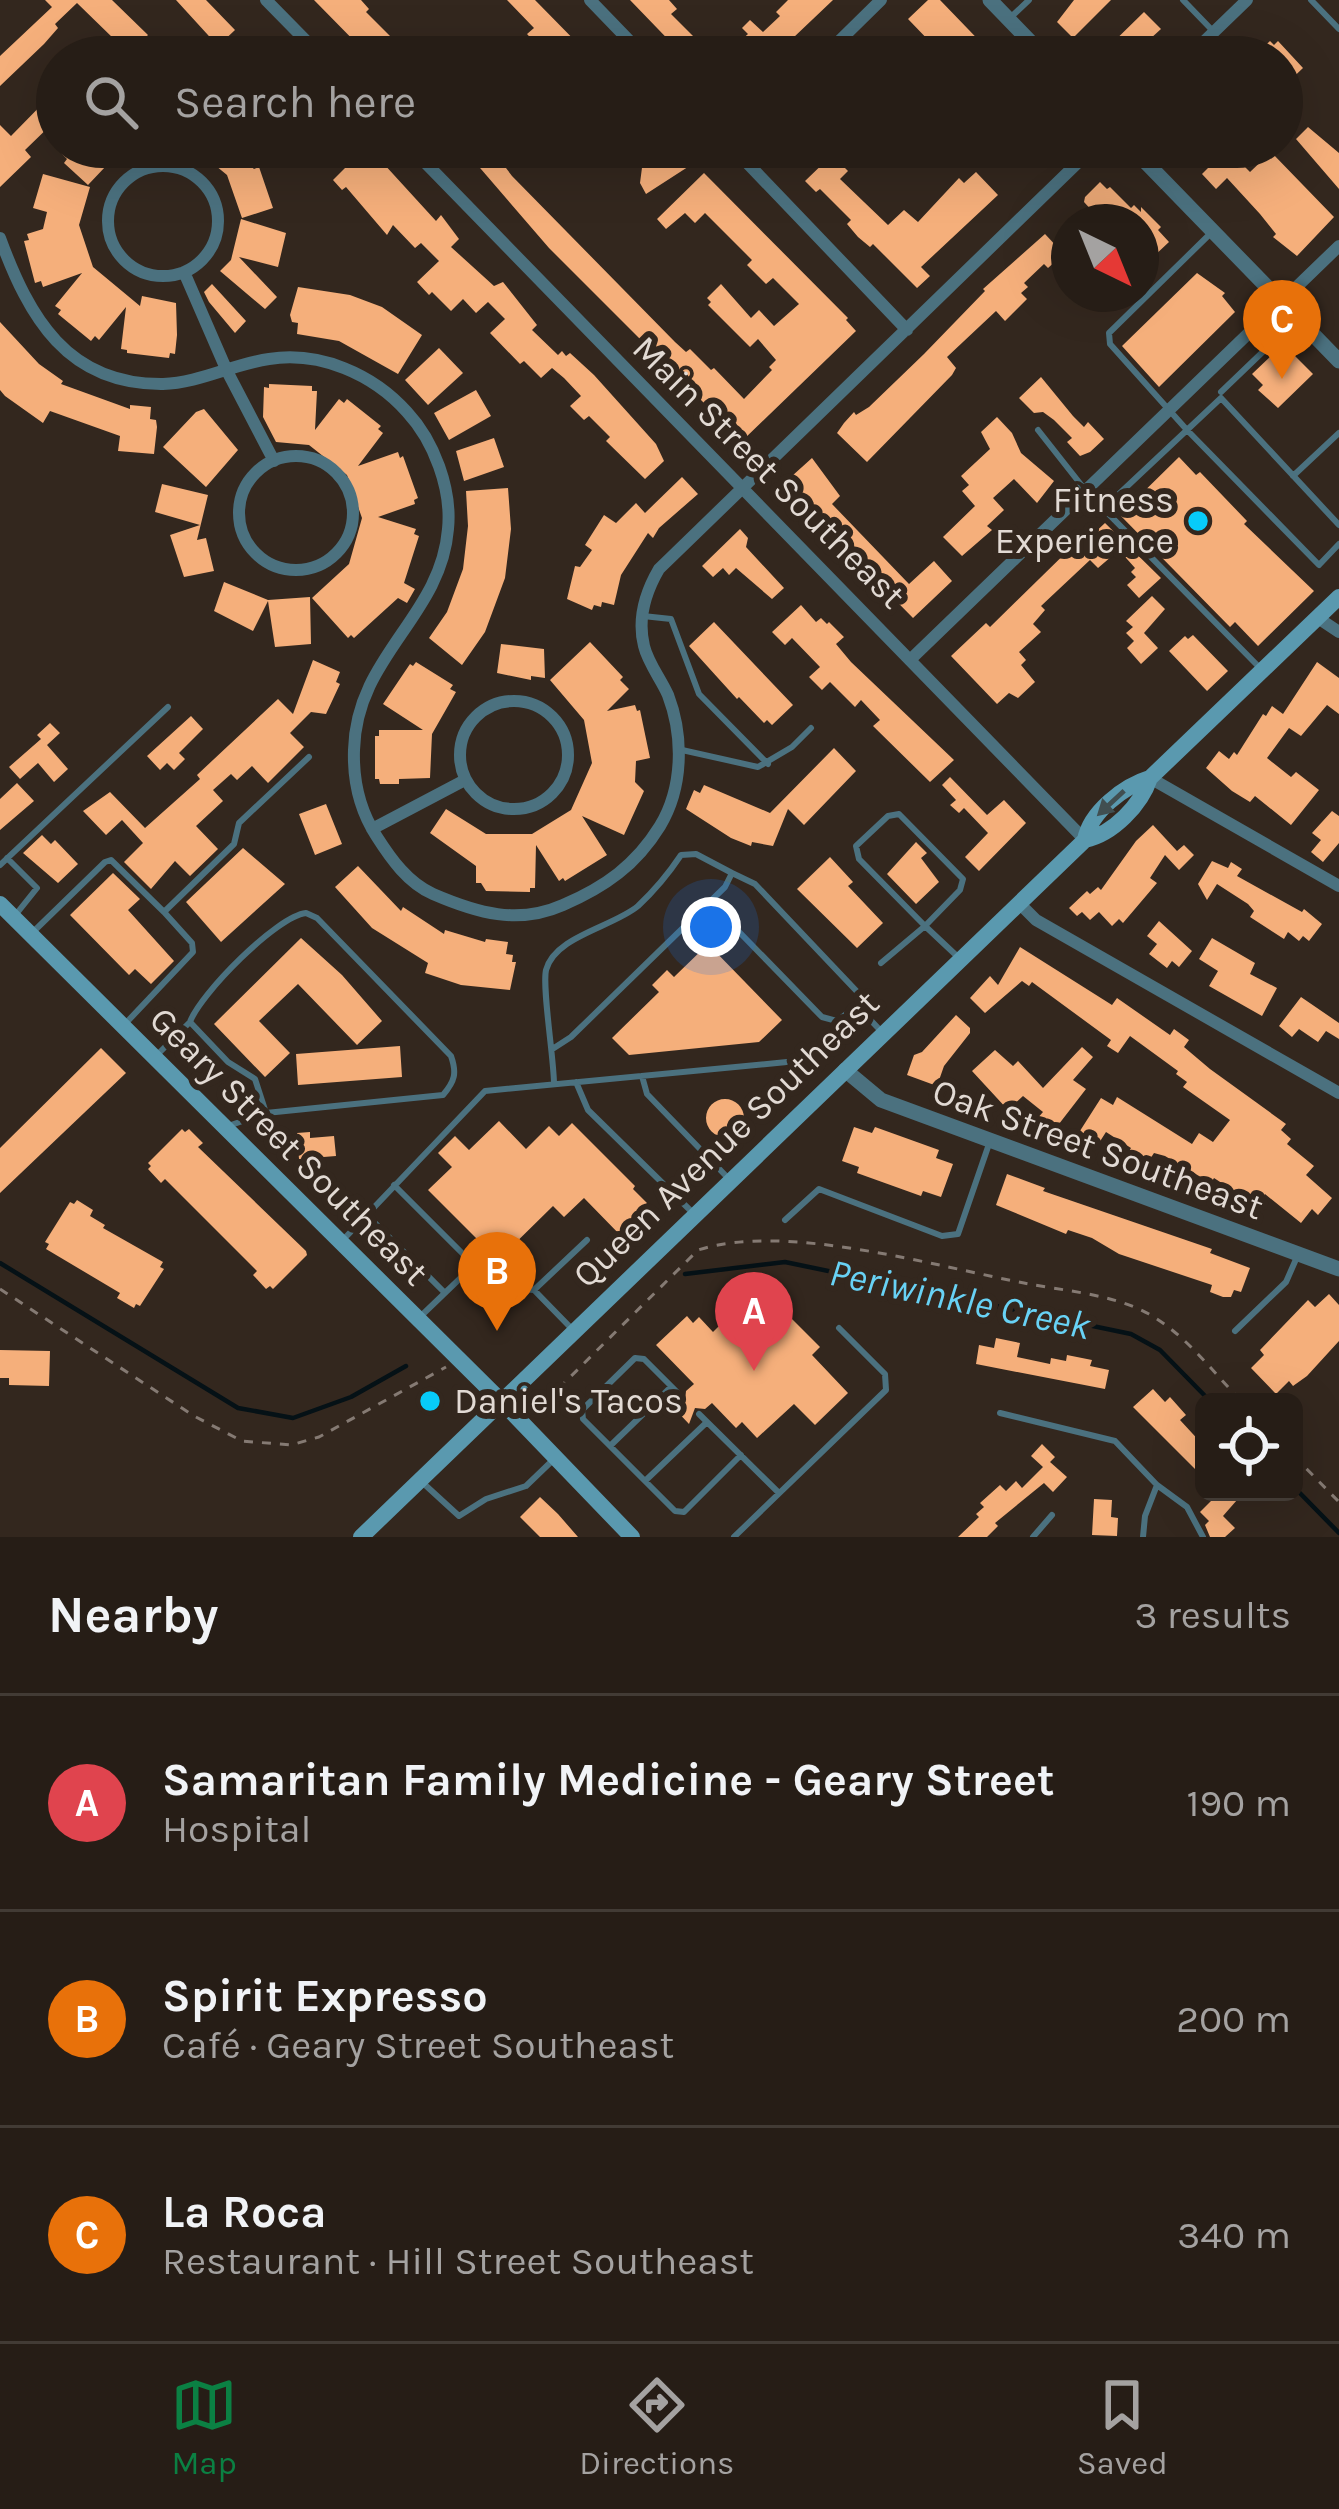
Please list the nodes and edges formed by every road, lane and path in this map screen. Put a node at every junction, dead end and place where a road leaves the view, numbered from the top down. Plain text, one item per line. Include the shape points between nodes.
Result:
1 (266, 0) edge
2 (590, 0) edge
3 (881, 0) edge
4 (990, 0) edge
5 (1029, 0) edge
6 (1183, 0) edge
7 (1247, 0) edge
8 (1311, 0) edge
9 (1009, 19) junction
10 (1339, 29) edge
11 (1214, 32) junction
12 (301, 36) edge
13 (625, 36) edge
14 (844, 36) edge
15 (1025, 36) edge
16 (1210, 36) edge
17 (150, 168) edge
18 (176, 168) edge
19 (430, 168) edge
20 (752, 168) edge
21 (1073, 168) edge
22 (1152, 168) edge
23 (1213, 231) junction
24 (0, 238) edge
25 (1339, 246) edge
26 (184, 272) junction
27 (1282, 302) junction
28 (1256, 327) junction
29 (907, 330) junction
30 (1339, 362) edge
31 (226, 371) junction
32 (1221, 398) junction
33 (1169, 411) junction
34 (1038, 430) dead end
35 (1187, 430) junction
36 (1339, 433) edge
37 (274, 461) junction
38 (1293, 477) junction
39 (742, 488) junction
40 (1086, 491) junction
41 (1103, 509) junction
42 (1339, 524) edge
43 (1339, 544) edge
44 (1328, 554) junction
45 (1339, 564) edge
46 (1339, 597) edge
47 (643, 616) junction
48 (1318, 617) junction
49 (1339, 632) edge
50 (911, 658) junction
51 (1262, 671) junction
52 (168, 706) dead end
53 (812, 728) dead end
54 (678, 749) junction
55 (309, 757) dead end
56 (767, 764) junction
57 (1150, 778) junction
58 (466, 780) junction
59 (372, 829) junction
60 (1085, 840) junction
61 (7, 858) junction
62 (0, 865) edge
63 (733, 872) junction
64 (1339, 886) edge
65 (710, 902) junction
66 (1019, 903) junction
67 (6, 910) edge
68 (164, 912) junction
69 (925, 926) junction
70 (30, 934) junction
71 (960, 959) junction
72 (881, 963) dead end
73 (858, 1006) junction
74 (190, 1022) junction
75 (123, 1026) junction
76 (883, 1033) junction
77 (554, 1048) junction
78 (154, 1058) junction
79 (788, 1062) dead end
80 (845, 1070) junction
81 (642, 1076) junction
82 (576, 1082) junction
83 (554, 1084) junction
84 (1339, 1093) edge
85 (266, 1113) junction
86 (225, 1128) junction
87 (991, 1141) junction
88 (730, 1181) junction
89 (394, 1185) junction
90 (367, 1215) junction
91 (695, 1215) junction
92 (785, 1220) dead end
93 (587, 1240) dead end
94 (340, 1243) junction
95 (1298, 1255) junction
96 (474, 1265) junction
97 (1339, 1269) edge
98 (0, 1289) edge
99 (534, 1290) junction
100 (445, 1293) junction
101 (418, 1320) junction
102 (839, 1328) dead end
103 (574, 1331) junction
104 (1235, 1331) dead end
105 (458, 1360) junction
106 (671, 1387) junction
107 (1233, 1393) edge
108 (681, 1396) dead end
109 (502, 1402) junction
110 (1000, 1413) dead end
111 (699, 1414) dead end
112 (707, 1422) junction
113 (523, 1424) junction
114 (610, 1446) junction
115 (741, 1456) junction
116 (555, 1457) junction
117 (1303, 1465) edge
118 (421, 1480) junction
119 (645, 1481) junction
120 (1157, 1485) junction
121 (779, 1493) junction
122 (1339, 1502) edge
123 (1052, 1515) dead end
124 (627, 1535) edge
125 (361, 1537) edge
126 (734, 1537) edge
127 (1033, 1537) edge
128 (1143, 1537) edge
129 (1203, 1537) edge

1 - 12 street
2 - 13 street
3 - 14 street
4 - 9 street
5 - 9 lane
6 - 11 lane
7 - 11 street
8 - 10 lane
9 - 15 street
11 - 16 street
17 - 26 street via 124,182 112,200 112,242 141,272
18 - 26 street via 202,182 218,220 214,242
19 - 39 street, Main Street Southeast
20 - 29 street
21 - 29 street
22 - 23 street
23 - 27 street
23 - 33 lane via 1109,333
24 - 31 street via 35,319 81,360 128,380 165,384
25 - 27 street
26 - 31 street
27 - 28 street
27 - 30 street
28 - 32 lane via 1271,344
28 - 33 street
29 - 39 street
31 - 37 street
31 - 59 street via 305,358 362,377 411,416 438,465 448,530 440,562 426,601 369,681 355,720 354,767
32 - 35 lane
32 - 38 lane
33 - 35 lane
33 - 40 street
34 - 40 lane
35 - 41 lane
35 - 44 lane via 1319,565
36 - 38 lane
37 - 37 street via 244,488 241,532 270,565 314,568 348,538 350,494 321,461
38 - 42 lane
39 - 47 street via 659,568 643,597
39 - 50 street, Main Street Southeast
40 - 41 lane
40 - 50 street
41 - 51 lane
43 - 44 lane
44 - 45 lane
46 - 48 main road, Queen Avenue Southeast
47 - 54 street via 644,647 668,696
47 - 56 lane via 671,619 699,694
48 - 49 street
48 - 51 main road, Queen Avenue Southeast
50 - 60 street, Main Street Southeast
51 - 57 main road, Queen Avenue Southeast
52 - 61 lane
53 - 56 lane
54 - 56 lane
54 - 59 street via 678,785 639,858 597,890 541,915 474,911 426,891 392,862
55 - 68 lane via 239,823 234,844
57 - 60 main road, Queen Avenue Southeast via 1144,796 1101,836
57 - 64 street
58 - 58 street via 459,757 479,713 525,701 548,711 563,730 564,778 539,803 503,809
58 - 59 street
60 - 66 main road, Queen Avenue Southeast
61 - 62 lane
61 - 67 lane via 37,888
63 - 65 lane
63 - 73 lane via 754,884 865,1000
63 - 77 lane via 681,855 638,905 554,955 545,973
65 - 73 lane via 822,1017 838,1021
65 - 77 lane
66 - 71 main road, Queen Avenue Southeast
66 - 84 street
67 - 70 main road, Geary Street Southeast
68 - 70 lane via 117,864 105,862
68 - 75 lane via 193,952
69 - 69 lane via 963,879 899,814 888,816 856,846 859,860
69 - 71 lane
69 - 72 lane
70 - 75 main road, Geary Street Southeast
71 - 76 main road, Queen Avenue Southeast
73 - 76 lane
74 - 78 lane
74 - 85 lane via 255,1079
74 - 85 lane via 199,1002 284,919 306,913 451,1056 456,1070 443,1095
75 - 78 main road, Geary Street Southeast
76 - 80 main road, Queen Avenue Southeast
77 - 83 lane
78 - 86 main road, Geary Street Southeast
79 - 81 lane
80 - 87 street, Oak Street Southeast via 881,1100
80 - 88 main road, Queen Avenue Southeast
81 - 82 lane
81 - 88 lane via 647,1094
82 - 83 lane
82 - 91 lane via 588,1110
83 - 89 lane via 485,1091
85 - 86 lane
86 - 94 main road, Geary Street Southeast
87 - 92 lane via 958,1234 942,1236 819,1189
87 - 95 street, Oak Street Southeast
88 - 91 main road, Queen Avenue Southeast
89 - 90 lane
89 - 96 lane
90 - 94 lane
90 - 100 lane
91 - 103 main road, Queen Avenue Southeast
93 - 99 lane
94 - 101 main road, Geary Street Southeast
95 - 97 street, Oak Street Southeast
95 - 104 lane via 1286,1282
96 - 99 lane via 496,1287
96 - 100 lane
98 - 105 path via 242,1441 291,1445 319,1436
99 - 103 lane
100 - 101 lane
101 - 105 main road, Geary Street Southeast
102 - 121 lane via 885,1374 886,1390
103 - 109 main road, Queen Avenue Southeast
105 - 109 main road, Geary Street Southeast
106 - 108 lane
106 - 114 lane
106 - 114 lane via 635,1358 608,1384 582,1410
107 - 113 path via 1172,1330 1123,1303 778,1242 698,1250
109 - 113 main road, Geary Street Southeast
109 - 118 main road, Queen Avenue Southeast
110 - 120 lane via 1115,1441
111 - 112 lane
112 - 115 lane
112 - 119 lane
113 - 116 main road, Geary Street Southeast
114 - 119 lane
115 - 119 lane via 684,1512
115 - 121 lane
116 - 118 lane via 526,1486 459,1516
116 - 124 main road, Geary Street Southeast
117 - 122 path
118 - 125 main road, Queen Avenue Southeast
120 - 128 lane
120 - 129 lane via 1187,1508
121 - 126 lane
123 - 127 lane

